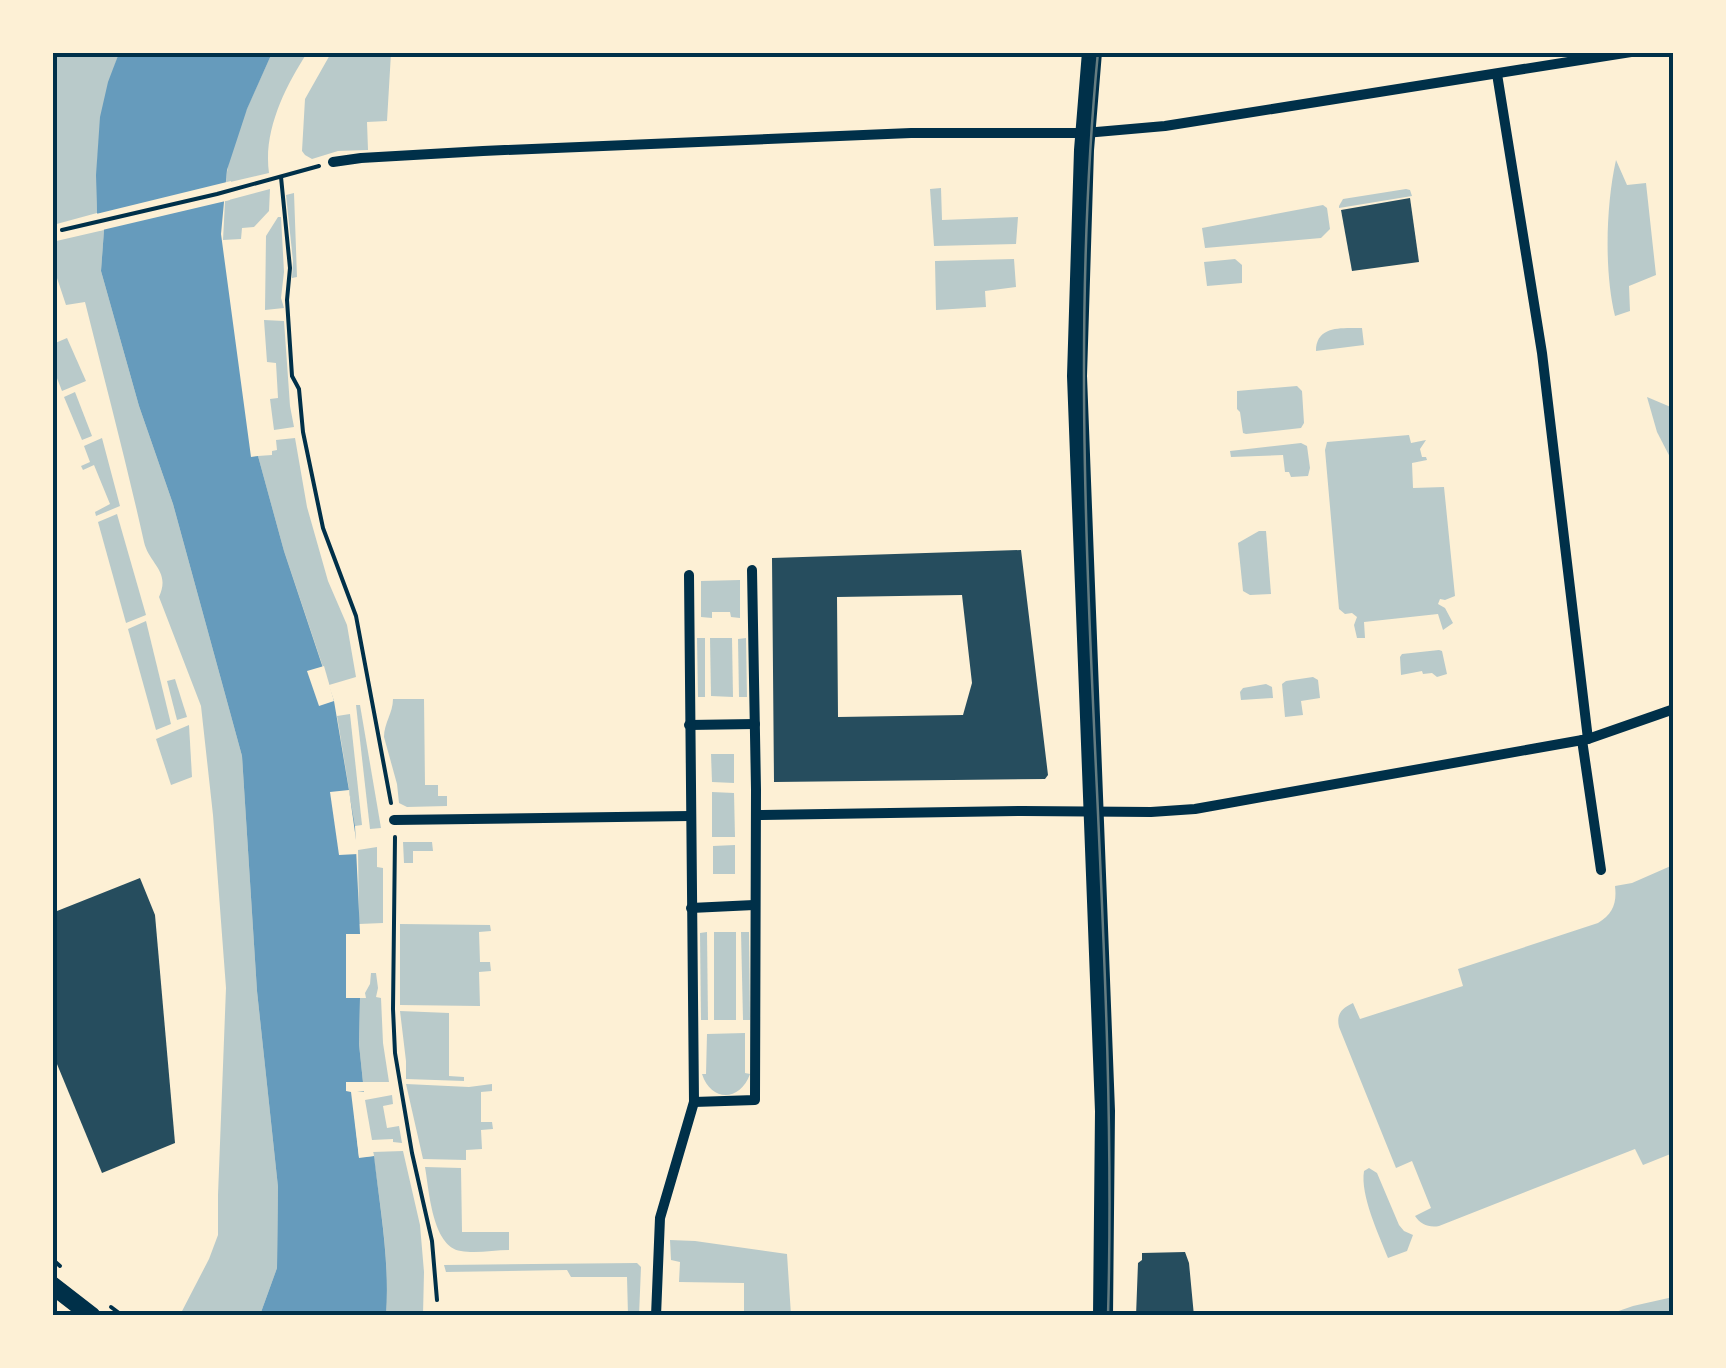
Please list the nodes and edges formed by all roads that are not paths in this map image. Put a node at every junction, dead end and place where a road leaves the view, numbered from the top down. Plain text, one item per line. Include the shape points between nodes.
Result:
1 (1092, 52) edge
2 (1631, 52) edge
3 (1497, 74) junction
4 (1085, 133) junction
5 (334, 162) road end
6 (752, 570) dead end
7 (689, 574) dead end
8 (1674, 710) edge
9 (755, 724) junction
10 (689, 725) junction
11 (1585, 740) junction
12 (1094, 813) junction
13 (756, 815) junction
14 (690, 816) junction
15 (394, 820) road end
16 (1600, 870) dead end
17 (754, 905) junction
18 (692, 908) junction
19 (694, 1102) junction
20 (52, 1285) edge
21 (92, 1316) edge
22 (656, 1316) edge
23 (1103, 1316) edge

1 - 4 main road
2 - 3 street
3 - 4 street
3 - 11 street via 1542,353
4 - 5 street via 911,133
4 - 12 main road via 1077,376
6 - 9 street
7 - 10 street
8 - 11 street
9 - 10 street
9 - 13 street
10 - 14 street
11 - 12 street via 1195,809
11 - 16 street
12 - 13 street
12 - 23 main road via 1105,1111
13 - 17 street
14 - 15 street
14 - 18 street
17 - 18 street
17 - 19 street via 755,1100
18 - 19 street
19 - 22 street via 660,1218
20 - 21 street

